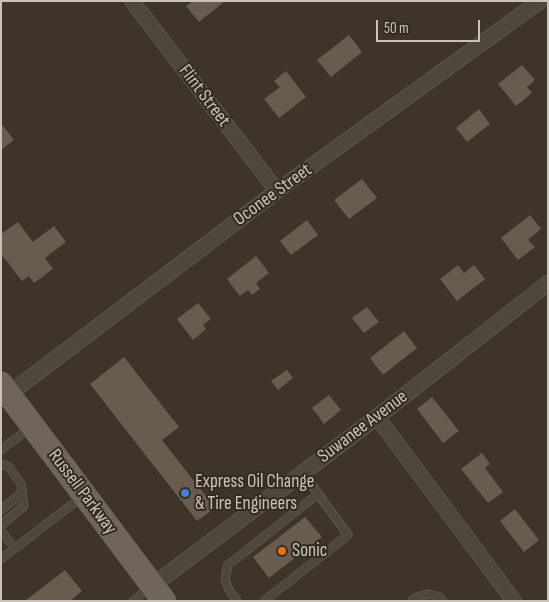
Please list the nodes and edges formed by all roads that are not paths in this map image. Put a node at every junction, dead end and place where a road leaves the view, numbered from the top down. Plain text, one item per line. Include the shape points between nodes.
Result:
1 (132, 1) edge
2 (540, 1) edge
3 (277, 191) junction
4 (548, 283) edge
5 (4, 390) edge
6 (377, 417) junction
7 (33, 426) junction
8 (1, 450) edge
9 (1, 464) edge
10 (303, 473) junction
11 (22, 493) junction
12 (318, 494) junction
13 (84, 495) junction
14 (1, 510) edge
15 (1, 525) edge
16 (1, 531) edge
17 (14, 548) junction
18 (1, 559) edge
19 (158, 594) edge
20 (134, 601) edge
21 (237, 601) edge
22 (264, 601) edge
23 (412, 601) edge
24 (443, 601) edge
25 (514, 601) edge

1 - 3 street, Flint Street
2 - 3 street, Oconee Street
3 - 5 street, Oconee Street
4 - 6 street, Suwanee Avenue
5 - 7 main road, Russell Parkway
6 - 10 street, Suwanee Avenue
6 - 25 street
7 - 8 lane
7 - 13 main road, Russell Parkway
9 - 11 lane via 9,467 21,484
10 - 12 lane
10 - 19 street, Suwanee Avenue
11 - 14 lane
11 - 15 lane via 24,506
12 - 21 lane via 228,565 225,580
12 - 22 lane via 348,535
13 - 17 lane
13 - 19 main road, Russell Parkway
16 - 17 lane
17 - 18 lane
19 - 20 lane
23 - 24 lane via 428,594 440,596

